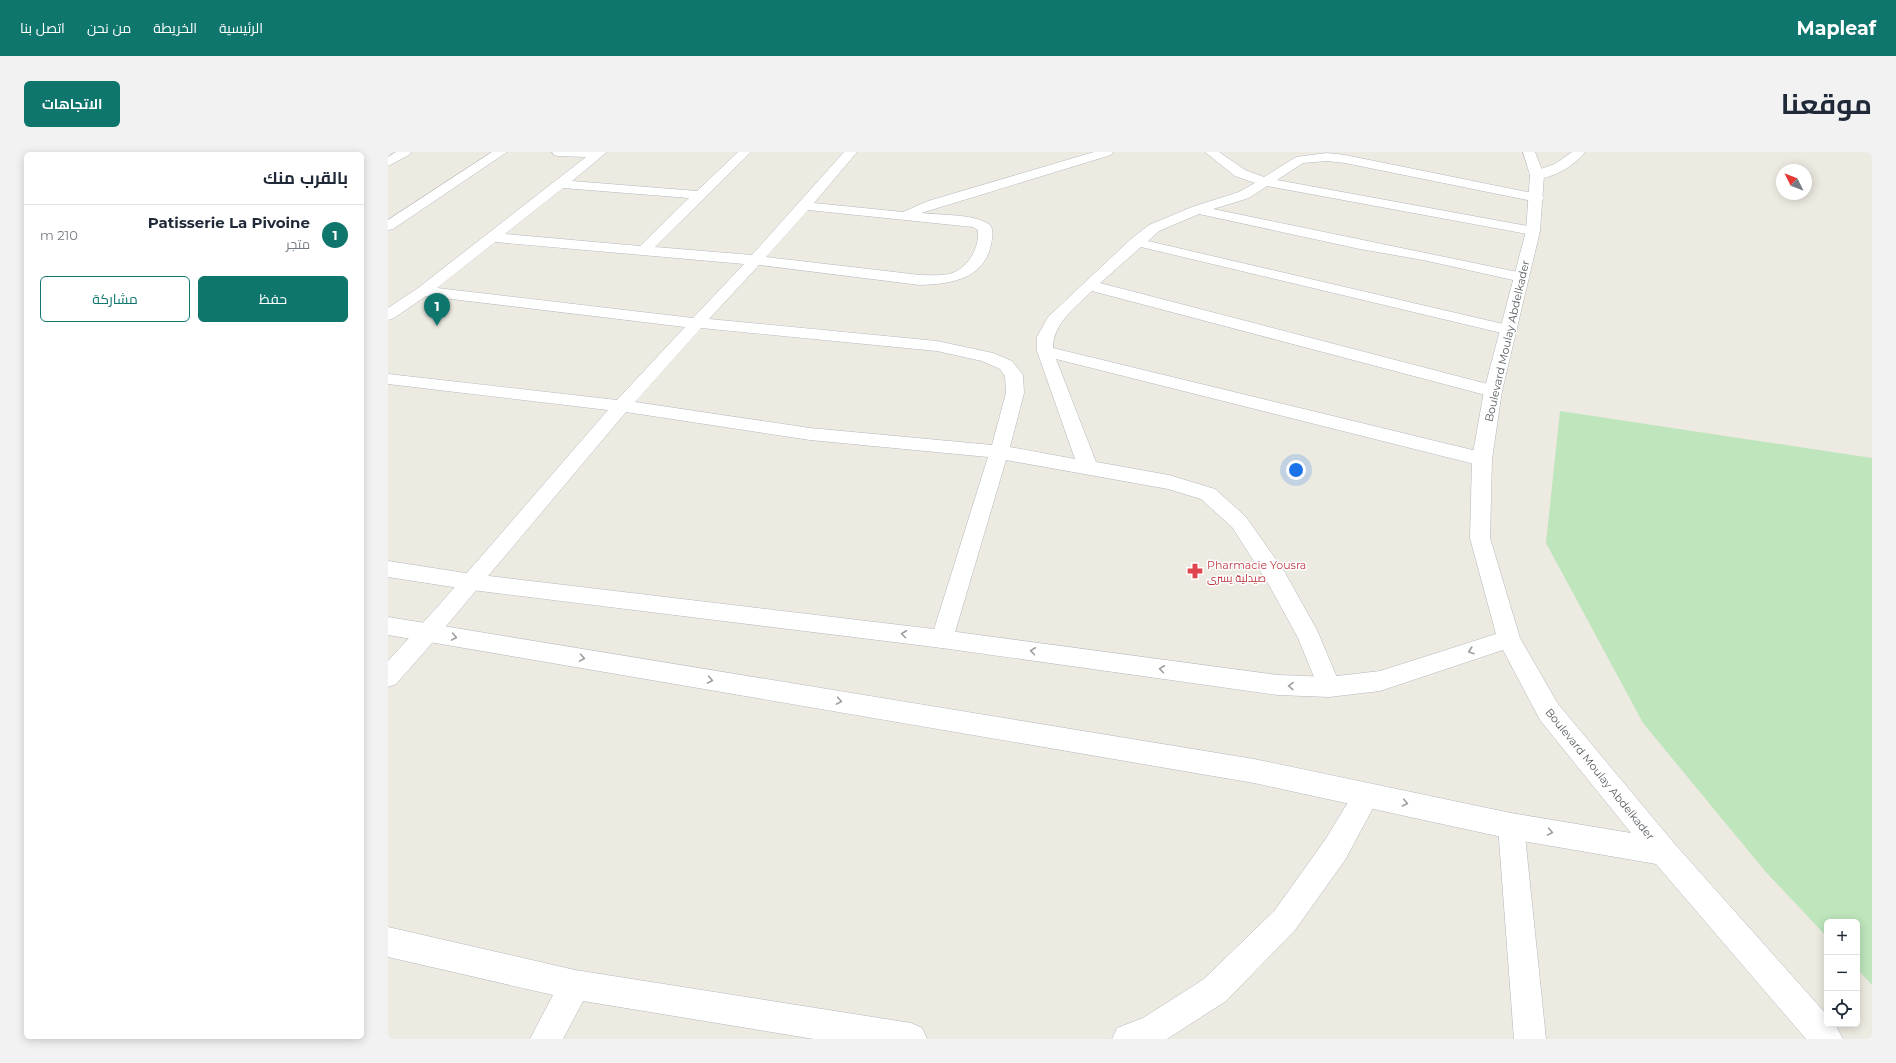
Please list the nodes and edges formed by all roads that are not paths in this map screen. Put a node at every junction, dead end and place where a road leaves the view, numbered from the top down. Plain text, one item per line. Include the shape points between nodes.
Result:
1 (405, 152) edge
2 (501, 152) edge
3 (558, 152) edge
4 (744, 152) edge
5 (851, 152) edge
6 (1107, 152) edge
7 (1211, 152) edge
8 (1529, 152) edge
9 (1579, 152) edge
10 (599, 153) edge
11 (388, 162) edge
12 (1537, 176) junction
13 (1261, 181) junction
14 (559, 184) junction
15 (698, 196) junction
16 (1537, 198) junction
17 (806, 206) junction
18 (1197, 210) junction
19 (904, 215) junction
20 (388, 226) edge
21 (1534, 231) junction
22 (492, 237) junction
23 (1136, 242) junction
24 (643, 251) junction
25 (754, 260) junction
26 (1522, 277) junction
27 (1089, 285) junction
28 (423, 291) junction
29 (388, 315) edge
30 (696, 323) junction
31 (1510, 330) junction
32 (1045, 351) junction
33 (388, 379) edge
34 (1493, 391) junction
35 (622, 406) junction
36 (999, 452) junction
37 (1482, 459) junction
38 (1088, 467) junction
39 (388, 569) edge
40 (472, 582) junction
41 (388, 626) edge
42 (429, 632) junction
43 (942, 639) junction
44 (1509, 639) junction
45 (388, 676) edge
46 (1330, 687) junction
47 (1367, 795) junction
48 (1511, 826) junction
49 (1663, 852) junction
50 (388, 942) edge
51 (575, 985) junction
52 (546, 1039) edge
53 (911, 1039) edge
54 (1128, 1039) edge
55 (1530, 1039) edge
56 (1827, 1039) edge

1 - 11 street
2 - 20 street
3 - 10 street
4 - 15 street
5 - 17 street
6 - 19 street
7 - 13 street via 1240,172
8 - 12 street, Boulevard Moulay Abdelkader
9 - 12 street via 1562,166
10 - 14 street
12 - 16 street, Boulevard Moulay Abdelkader
13 - 16 street via 1300,160 1327,157
13 - 18 street via 1244,195
13 - 21 street
14 - 15 street
14 - 22 street
15 - 24 street
16 - 21 street, Boulevard Moulay Abdelkader
17 - 19 street
17 - 25 street
18 - 23 street via 1154,228
18 - 26 street
19 - 25 street via 976,223 984,227 985,244 977,261 968,271 946,280 920,280
21 - 26 street, Boulevard Moulay Abdelkader
22 - 24 street
22 - 28 street
23 - 27 street
23 - 31 street
24 - 25 street
25 - 30 street
26 - 31 street, Boulevard Moulay Abdelkader
27 - 32 street via 1054,320 1045,337
27 - 34 street
28 - 29 street
28 - 30 street
30 - 35 street
30 - 36 street via 937,346 1006,365 1014,375 1015,393
31 - 34 street, Boulevard Moulay Abdelkader
32 - 37 street
32 - 38 street
33 - 35 street
34 - 37 street, Boulevard Moulay Abdelkader
35 - 36 street via 810,434
35 - 40 street
36 - 38 street
36 - 43 street
37 - 44 street, Boulevard Moulay Abdelkader via 1480,538
38 - 46 street via 1169,482 1208,494 1214,499 1239,522 1276,577 1309,637
39 - 40 street
40 - 42 street
43 -> 40 street
41 - 42 street
42 - 45 street
42 -> 47 street via 1246,770
46 -> 43 street via 1278,686
44 -> 46 street via 1380,681
44 - 49 street, Boulevard Moulay Abdelkader via 1549,712
47 -> 48 street
47 - 54 street via 1335,850 1284,920 1214,990 1151,1031
48 -> 49 street
48 - 55 street
49 - 56 street, Boulevard Moulay Abdelkader
50 - 51 street
51 - 52 street
51 - 53 street

